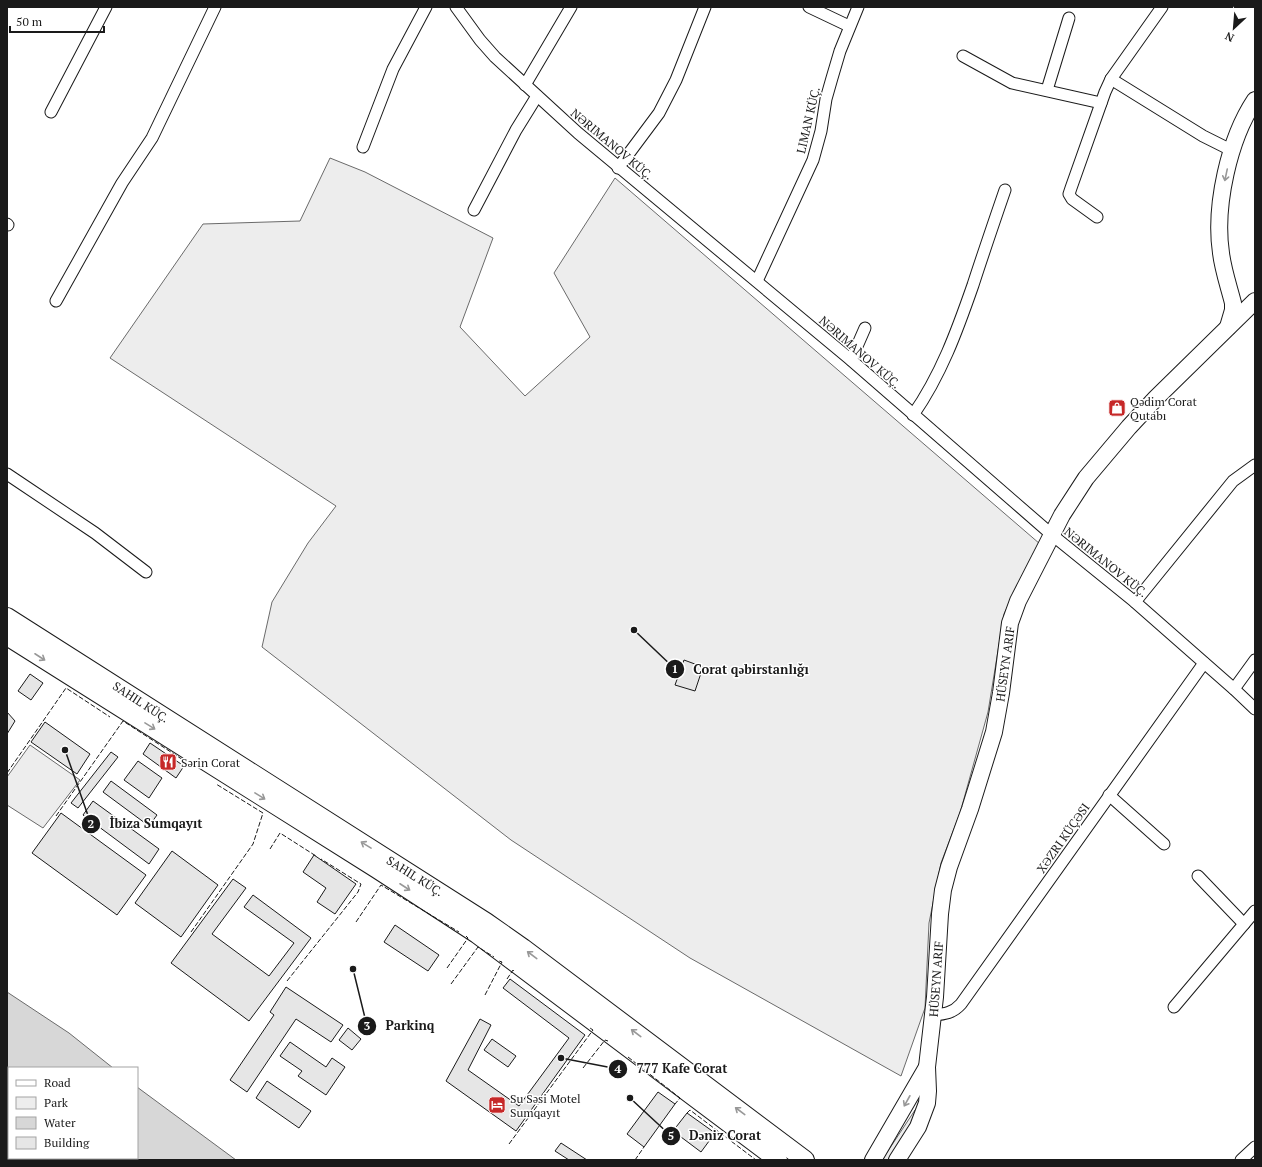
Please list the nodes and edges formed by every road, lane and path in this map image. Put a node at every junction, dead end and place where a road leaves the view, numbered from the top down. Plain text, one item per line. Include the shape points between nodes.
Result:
1 (106, 7) edge
2 (215, 7) edge
3 (426, 7) edge
4 (456, 7) edge
5 (572, 7) edge
6 (705, 7) edge
7 (809, 7) edge
8 (858, 7) edge
9 (1162, 7) edge
10 (1069, 18) dead end
11 (849, 26) junction
12 (963, 56) dead end
13 (1111, 78) junction
14 (525, 85) junction
15 (1047, 90) junction
16 (537, 96) junction
17 (1255, 100) edge
18 (1101, 103) junction
19 (52, 112) dead end
20 (363, 147) dead end
21 (1232, 150) junction
22 (618, 168) junction
23 (1005, 190) dead end
24 (474, 210) dead end
25 (1097, 216) dead end
26 (757, 281) junction
27 (1230, 292) junction
28 (1255, 300) edge
29 (56, 301) dead end
30 (1228, 327) junction
31 (865, 328) dead end
32 (851, 360) junction
33 (914, 415) junction
34 (1255, 465) edge
35 (7, 474) edge
36 (1051, 534) junction
37 (146, 572) dead end
38 (1135, 602) junction
39 (7, 617) edge
40 (7, 636) edge
41 (1255, 660) edge
42 (1204, 663) junction
43 (1234, 689) junction
44 (1255, 709) edge
45 (1109, 795) junction
46 (1164, 844) dead end
47 (1198, 876) dead end
48 (1255, 911) edge
49 (1244, 924) junction
50 (1174, 1007) dead end
51 (933, 1016) junction
52 (926, 1067) junction
53 (1255, 1147) edge
54 (778, 1160) edge
55 (805, 1160) edge
56 (873, 1160) edge
57 (897, 1160) edge
58 (1241, 1160) edge

1 - 19 street
2 - 29 street via 155,133 122,183
3 - 20 street via 393,69
4 - 14 street, NƏRIMANOV KÜÇ. via 480,40
5 - 14 street
6 - 22 street via 673,87 659,113
7 - 11 street
8 - 11 street, LIMAN KÜÇ.
9 - 13 street
10 - 15 street
11 - 26 street, LIMAN KÜÇ. via 826,99 817,148
12 - 15 street via 1012,83
13 - 18 street
13 - 21 street via 1203,136
14 - 16 street, NƏRIMANOV KÜÇ.
15 - 18 street
16 - 22 street, NƏRIMANOV KÜÇ.
16 - 24 street
17 - 21 street via 1240,127
18 - 25 street via 1069,194 1072,199
21 -> 27 street via 1219,220 1220,252
22 - 26 street, NƏRIMANOV KÜÇ.
23 - 33 street via 956,335 926,398
26 - 32 street, NƏRIMANOV KÜÇ.
27 - 28 street via 1238,299
27 - 30 street via 1233,310
28 - 30 street, HÜSEYN ARIF
30 - 36 street, HÜSEYN ARIF via 1129,427 1086,478
31 - 32 street
32 - 33 street, NƏRIMANOV KÜÇ.
33 - 36 street, NƏRIMANOV KÜÇ.
34 - 38 street via 1233,481
35 - 37 street
36 - 38 street, NƏRIMANOV KÜÇ.
36 - 51 street, HÜSEYN ARIF via 1010,623 994,732 943,890
38 - 42 street, NƏRIMANOV KÜÇ.
55 -> 39 main road, SAHIL KÜÇ. via 486,922
40 -> 54 main road, SAHIL KÜÇ. via 477,934
41 - 43 street
42 - 43 street, NƏRIMANOV KÜÇ.
42 - 45 street, XƏZRI KÜÇƏSI
43 - 44 street, NƏRIMANOV KÜÇ.
45 - 46 street
45 - 51 street, XƏZRI KÜÇƏSI via 961,1004 950,1013
47 - 49 street
48 - 49 street
49 - 50 street
51 - 52 street, HÜSEYN ARIF
52 -> 56 street
52 - 57 street via 928,1091 924,1115
53 - 58 street

